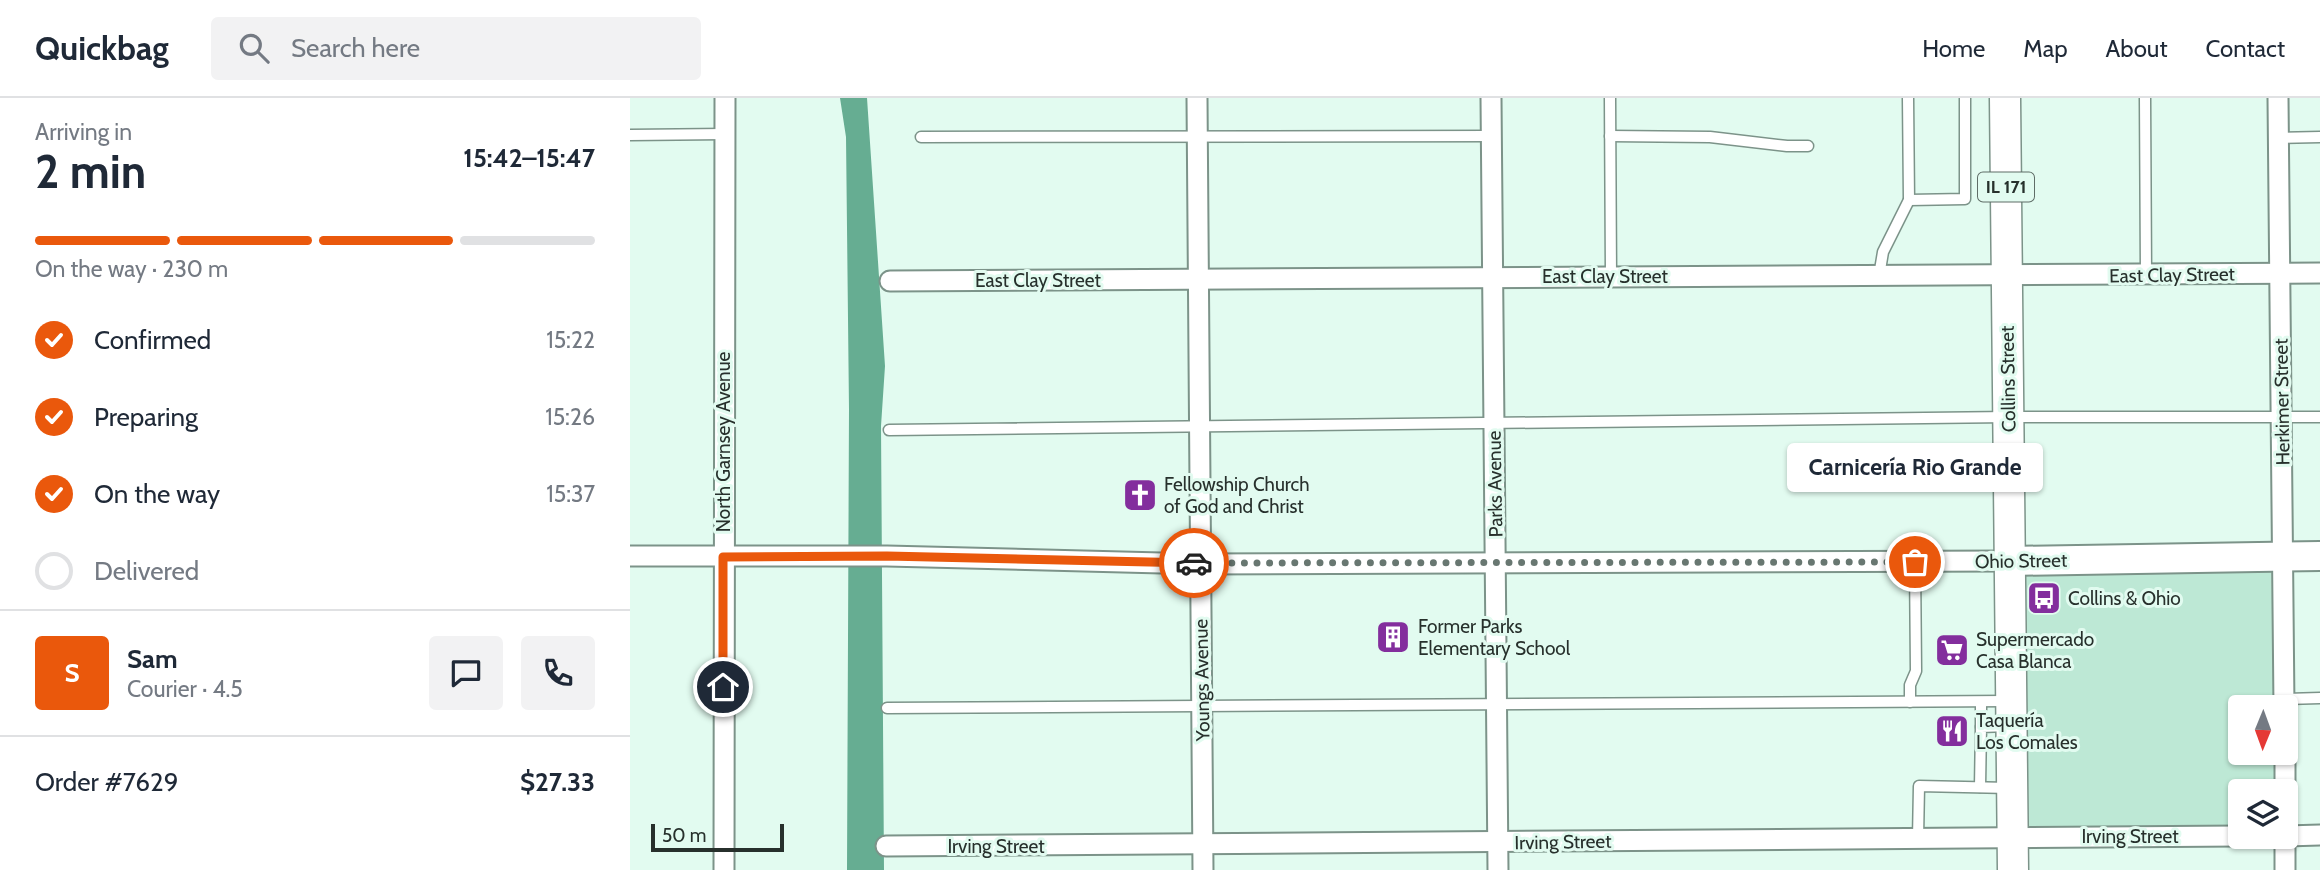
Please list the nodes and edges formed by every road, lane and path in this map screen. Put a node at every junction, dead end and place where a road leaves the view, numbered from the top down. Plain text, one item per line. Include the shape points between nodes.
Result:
1 (725, 98) edge
2 (1197, 98) edge
3 (1491, 98) edge
4 (1610, 98) edge
5 (1908, 98) edge
6 (1965, 98) edge
7 (2005, 98) edge
8 (2145, 98) edge
9 (2278, 98) edge
10 (725, 134) junction
11 (630, 135) edge
12 (1196, 136) junction
13 (1492, 136) junction
14 (1610, 136) junction
15 (921, 137) dead end
16 (2320, 137) edge
17 (2279, 138) junction
18 (1808, 146) dead end
19 (1909, 200) junction
20 (2280, 273) junction
21 (2320, 273) edge
22 (2146, 275) junction
23 (1493, 276) junction
24 (1611, 276) junction
25 (1879, 276) junction
26 (2007, 276) junction
27 (1198, 280) junction
28 (890, 281) dead end
29 (2009, 417) junction
30 (2282, 417) junction
31 (2320, 417) edge
32 (1494, 422) junction
33 (1199, 427) junction
34 (889, 430) dead end
35 (630, 556) edge
36 (2284, 556) junction
37 (2320, 556) edge
38 (723, 557) junction
39 (2010, 561) junction
40 (1915, 562) junction
41 (1495, 563) junction
42 (1200, 564) junction
43 (2284, 695) edge
44 (2320, 698) edge
45 (2298, 701) edge
46 (1910, 702) junction
47 (1981, 702) junction
48 (1497, 704) junction
49 (1202, 706) junction
50 (887, 708) dead end
51 (2012, 714) junction
52 (1981, 727) junction
53 (1980, 787) junction
54 (2013, 788) junction
55 (2320, 835) edge
56 (2228, 836) edge
57 (2298, 836) edge
58 (2013, 837) junction
59 (1918, 838) junction
60 (1498, 842) junction
61 (1203, 845) junction
62 (886, 846) dead end
63 (2285, 849) edge
64 (724, 870) edge
65 (1203, 870) edge
66 (1498, 870) edge
67 (2013, 870) edge
68 (2285, 870) edge

1 - 10 street, North Garnsey Avenue
2 - 12 street, Youngs Avenue
3 - 13 street, Parks Avenue
4 - 14 lane
5 - 19 lane
6 - 19 lane via 1965,199
7 - 26 main road, Collins Street / IL 171
8 - 22 lane
9 - 17 street, Herkimer Street
10 - 11 lane
10 - 38 street, North Garnsey Avenue
12 - 13 lane
12 - 15 lane
12 - 27 street, Youngs Avenue
13 - 23 street, Parks Avenue
14 - 18 lane via 1710,137
14 - 24 lane
16 - 17 lane
17 - 20 street, Herkimer Street
19 - 25 lane via 1883,252
20 - 21 street, East Clay Street
20 - 22 street, East Clay Street
20 - 30 street, Herkimer Street
22 - 26 street, East Clay Street
23 - 24 street, East Clay Street
23 - 27 street, East Clay Street
23 - 32 street, Parks Avenue
24 - 25 street, East Clay Street
25 - 26 street, East Clay Street
26 - 29 main road, Collins Street / IL 171
27 - 28 street, East Clay Street
27 - 33 street, Youngs Avenue
29 - 30 lane
29 - 32 lane
29 - 39 main road, Collins Street / IL 171
30 - 31 lane
30 - 36 street, Herkimer Street
32 - 33 lane
32 - 41 street, Parks Avenue
33 - 34 lane
33 - 42 street, Youngs Avenue
35 - 38 street, Ohio Street
36 - 37 street, Ohio Street
36 - 39 street, Ohio Street
36 - 43 street, Herkimer Street
38 - 42 street, Ohio Street
38 - 64 street, North Garnsey Avenue
39 - 40 street, Ohio Street
39 - 51 main road, Collins Street / IL 171
40 - 41 street, Ohio Street
40 - 46 lane via 1916,671
41 - 42 street, Ohio Street
41 - 48 street, Parks Avenue
42 - 49 street, Youngs Avenue
44 - 45 lane
46 - 47 lane
46 - 48 lane
47 - 51 lane
47 - 52 lane
48 - 49 lane
48 - 60 street, Parks Avenue
49 - 50 lane
49 - 61 street, Youngs Avenue
51 - 52 lane
51 - 54 main road, Collins Street / IL 171
52 - 53 lane
53 - 54 lane
53 - 59 lane via 1919,786
54 - 58 main road, Collins Street / IL 171
55 - 57 street
56 - 58 street, Irving Street
58 - 59 street, Irving Street
58 - 67 main road, Collins Street / IL 171
59 - 60 street, Irving Street
60 - 61 street, Irving Street
60 - 66 street, Parks Avenue
61 - 62 street, Irving Street
61 - 65 street, Youngs Avenue
63 - 68 street

